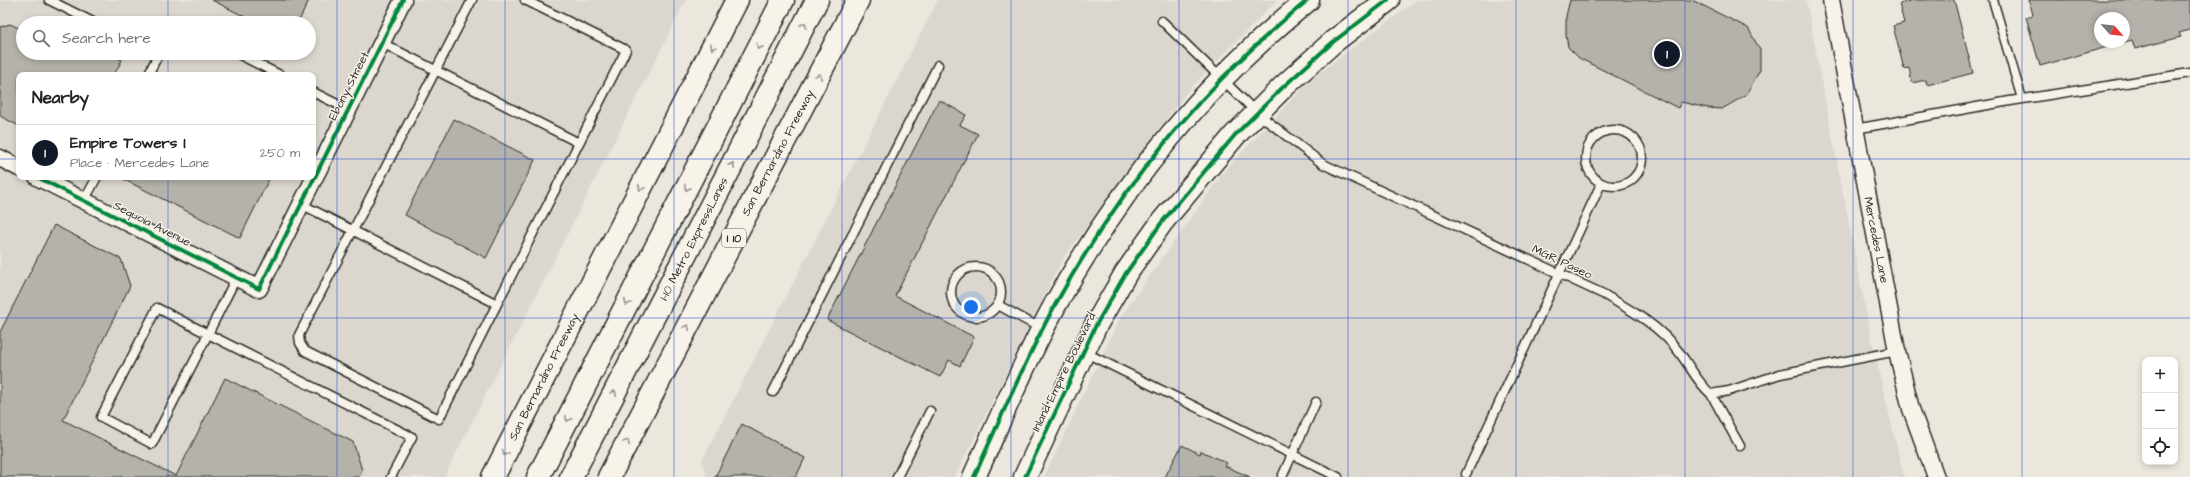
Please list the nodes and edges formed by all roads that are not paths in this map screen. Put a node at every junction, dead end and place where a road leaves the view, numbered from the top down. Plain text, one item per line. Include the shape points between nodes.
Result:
1 (49, 0) edge
2 (403, 0) edge
3 (472, 0) edge
4 (525, 0) edge
5 (737, 0) edge
6 (783, 0) edge
7 (817, 0) edge
8 (858, 0) edge
9 (1308, 0) edge
10 (1388, 0) edge
11 (1831, 0) edge
12 (1993, 0) edge
13 (80, 16) edge
14 (1162, 21) dead end
15 (382, 43) junction
16 (156, 60) edge
17 (250, 60) edge
18 (938, 65) dead end
19 (436, 70) junction
20 (150, 72) edge
21 (274, 72) edge
22 (2190, 73) edge
23 (1222, 79) junction
24 (316, 94) edge
25 (2022, 99) junction
26 (348, 110) junction
27 (1257, 113) junction
28 (1855, 129) junction
29 (579, 143) junction
30 (0, 158) edge
31 (16, 166) edge
32 (316, 174) edge
33 (43, 180) edge
34 (95, 180) edge
35 (313, 180) edge
36 (1601, 184) junction
37 (84, 201) junction
38 (301, 204) junction
39 (354, 231) junction
40 (1559, 274) junction
41 (236, 278) junction
42 (259, 289) joint
43 (497, 304) junction
44 (998, 305) junction
45 (1043, 329) junction
46 (208, 334) junction
47 (1897, 351) junction
48 (1084, 352) junction
49 (773, 392) dead end
50 (1711, 394) junction
51 (1316, 402) dead end
52 (930, 411) dead end
53 (1740, 446) dead end
54 (1292, 456) junction
55 (1466, 474) dead end
56 (391, 477) edge
57 (493, 477) edge
58 (538, 477) edge
59 (571, 477) edge
60 (609, 477) edge
61 (897, 477) edge
62 (974, 477) edge
63 (1025, 477) edge
64 (1282, 477) edge
65 (1338, 477) edge
66 (1936, 477) edge

1 - 13 lane
2 - 15 street, Ebony Street
3 - 19 lane
4 - 29 lane via 626,50
5 -> 57 main road, San Bernardino Freeway
6 -> 58 main road
59 -> 7 main road, I-10 Metro ExpressLanes
60 -> 8 main road, San Bernardino Freeway / I 10
9 - 23 main road via 1280,23
10 - 27 main road, Inland Empire Boulevard via 1332,42
11 - 28 street, Mercedes Lane
12 - 25 lane
14 - 23 lane, MGR Paseo
15 - 19 lane
15 - 26 street, Ebony Street
16 - 20 lane
17 - 21 lane
18 - 49 lane
19 - 29 lane
19 - 39 lane
22 - 25 lane
23 - 27 lane, MGR Paseo
23 - 45 main road via 1180,123 1107,219
24 - 26 lane
25 - 28 lane
26 - 32 street, Ebony Street
27 - 40 lane, MGR Paseo via 1323,164
27 - 48 main road, Inland Empire Boulevard via 1162,222 1126,273 1096,325
28 - 47 street, Mercedes Lane
29 - 43 lane
30 - 31 street
33 - 37 street, Sequoia Avenue
34 - 37 lane
35 - 38 street, Ebony Street
36 - 36 lane via 1589,172 1586,163 1589,146 1601,134 1610,131 1627,133 1640,147 1641,166 1629,182 1620,186
36 - 40 lane
37 - 41 street, Sequoia Avenue
38 - 39 lane
38 - 42 street, Ebony Street
39 - 43 lane
39 - 43 lane via 299,335 304,351 439,419
40 - 50 lane, MGR Paseo via 1603,294 1642,317 1674,346 1702,387
40 - 55 lane
41 - 42 street, Sequoia Avenue
41 - 46 lane
44 - 44 lane via 1002,290 1000,282 991,270 975,266 960,271 951,285 952,301 962,313 986,316
44 - 45 lane
45 - 62 main road
46 - 46 lane via 157,308 101,417 152,444
46 - 56 lane via 412,437
47 - 50 lane via 1780,374 1729,392
47 - 66 street, Mercedes Lane via 1912,409
48 - 54 lane
48 - 63 main road, Inland Empire Boulevard
50 - 53 lane, MGR Paseo
51 - 54 lane
52 - 61 lane
54 - 64 lane
54 - 65 lane

